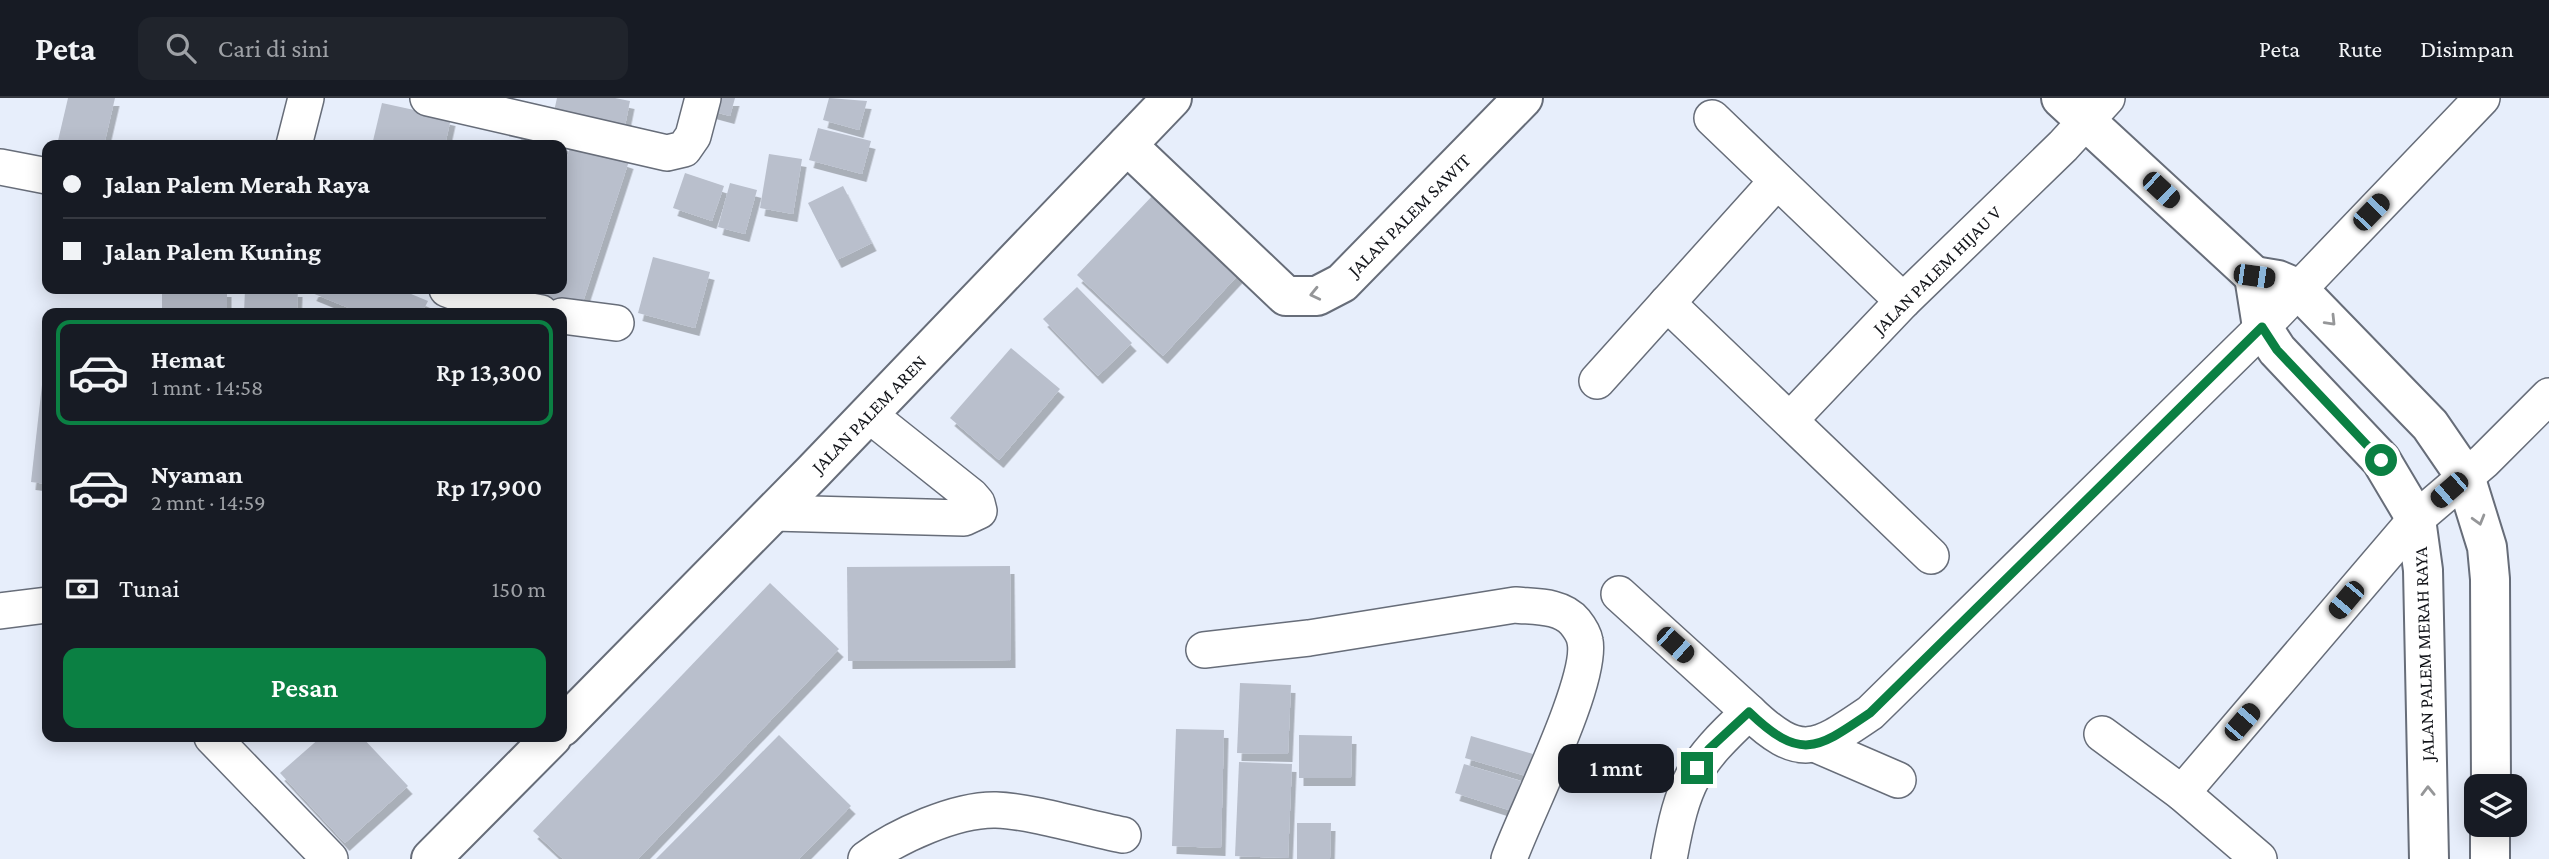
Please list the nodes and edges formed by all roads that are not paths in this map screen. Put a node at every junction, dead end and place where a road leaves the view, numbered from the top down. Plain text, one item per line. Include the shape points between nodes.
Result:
1 (306, 98) edge
2 (428, 98) edge
3 (703, 98) edge
4 (1172, 98) edge
5 (1524, 98) edge
6 (2482, 98) edge
7 (2084, 106) edge
8 (1712, 118) dead end
9 (295, 140) edge
10 (1127, 145) junction
11 (0, 167) edge
12 (42, 175) edge
13 (1777, 181) junction
14 (2254, 276) junction
15 (2297, 288) junction
16 (460, 294) edge
17 (1903, 301) junction
18 (1667, 303) junction
19 (515, 308) edge
20 (567, 317) edge
21 (616, 323) dead end
22 (2262, 327) junction
23 (1597, 381) dead end
24 (2548, 398) edge
25 (868, 414) junction
26 (1790, 420) junction
27 (2465, 476) junction
28 (773, 513) junction
29 (2416, 519) junction
30 (1931, 556) dead end
31 (1619, 594) dead end
32 (42, 606) edge
33 (0, 611) edge
34 (1204, 650) dead end
35 (1749, 712) junction
36 (567, 722) edge
37 (2102, 734) dead end
38 (217, 742) edge
39 (547, 742) edge
40 (1817, 745) junction
41 (2491, 774) edge
42 (1898, 780) dead end
43 (2182, 793) junction
44 (1123, 835) dead end
45 (2490, 837) edge
46 (330, 859) edge
47 (431, 859) edge
48 (866, 859) edge
49 (1509, 859) edge
50 (1669, 859) edge
51 (2259, 859) edge
52 (2429, 859) edge
53 (2490, 859) edge

1 - 9 street
2 - 3 street via 667,153 684,149 693,136
4 - 10 street, JALAN PALEM AREN
5 -> 10 street, JALAN PALEM SAWIT via 1342,283 1317,296 1286,296
6 - 15 street
7 - 14 street
7 - 17 street, JALAN PALEM HIJAU V
8 - 13 street
10 - 25 street, JALAN PALEM AREN
11 - 12 street
13 - 17 street
13 - 18 street
14 - 15 street
14 - 22 street, JALAN PALEM MERAH RAYA
15 - 22 street
15 -> 27 street via 2430,425
16 - 19 street
17 - 26 street, JALAN PALEM HIJAU V
18 - 23 street
18 - 26 street
20 - 21 street
22 - 29 street, JALAN PALEM MERAH RAYA via 2277,350 2381,460
22 - 40 street via 1870,713
24 - 27 street
25 - 28 street, JALAN PALEM AREN
25 - 28 street via 971,496 979,511 964,518
26 - 30 street
27 - 29 street
27 -> 41 street via 2487,547 2490,579
28 - 36 street, JALAN PALEM AREN
29 - 43 street
52 -> 29 street, JALAN PALEM MERAH RAYA via 2423,570
31 - 35 street
32 - 33 street
34 - 49 street via 1515,605 1565,613 1586,643 1580,679
35 - 40 street via 1770,732 1793,744
35 - 50 street via 1709,749 1687,785
37 - 43 street
38 - 46 street
39 - 47 street
40 - 42 street
43 - 51 street
44 - 48 street via 997,810 970,812 940,821
45 - 53 street

